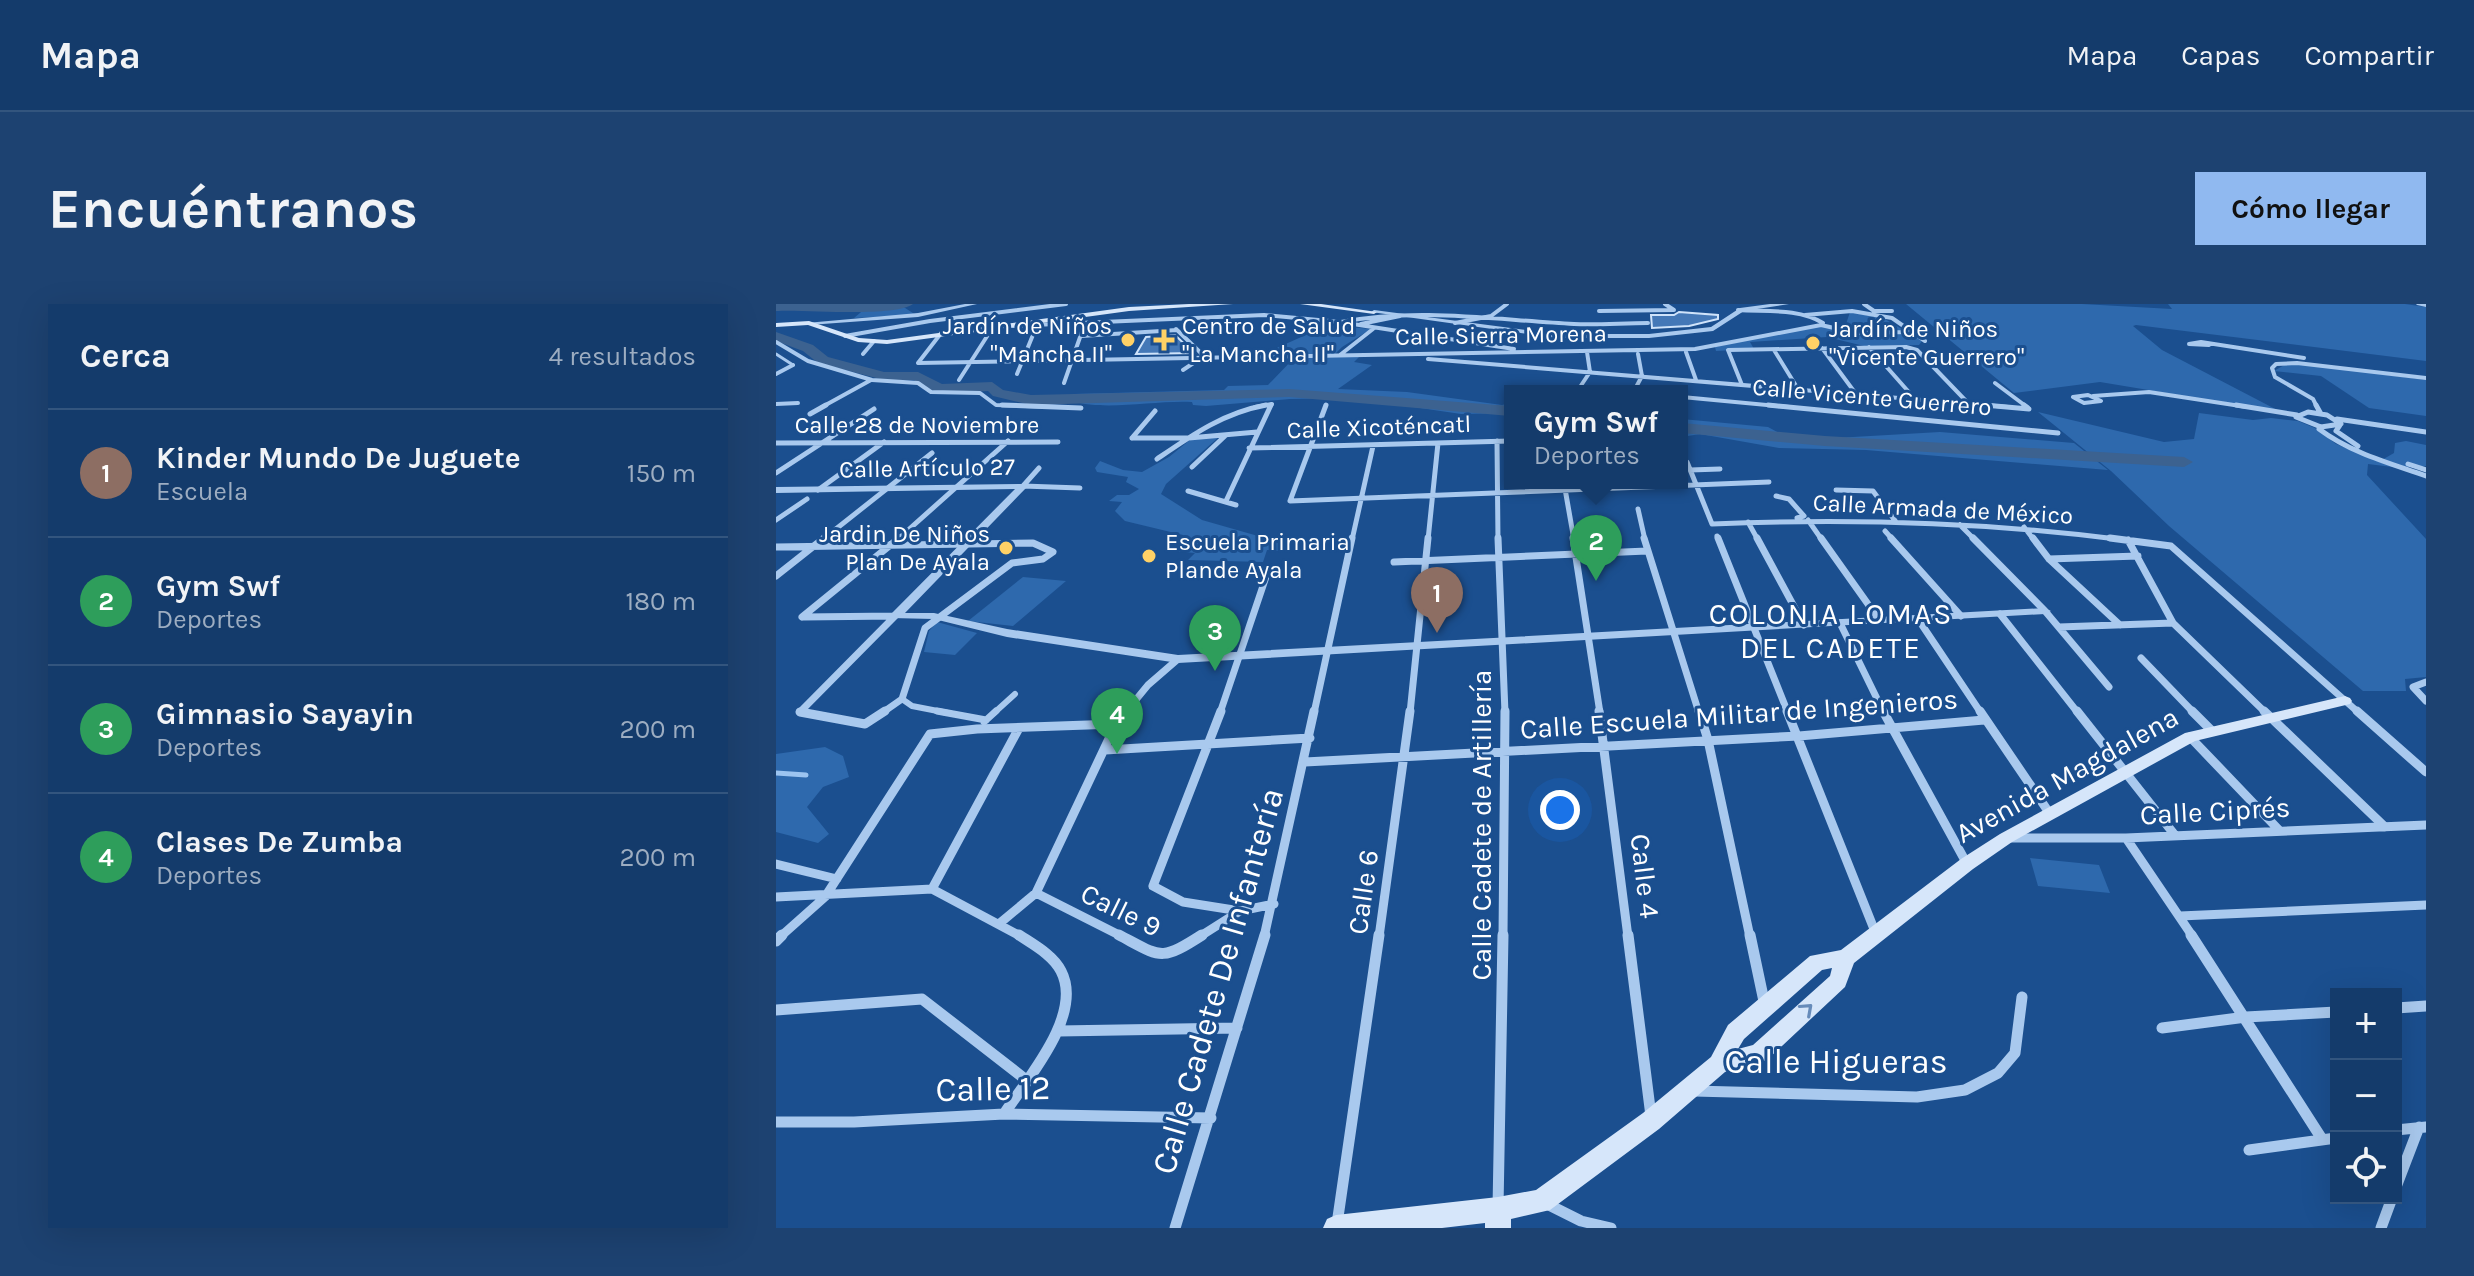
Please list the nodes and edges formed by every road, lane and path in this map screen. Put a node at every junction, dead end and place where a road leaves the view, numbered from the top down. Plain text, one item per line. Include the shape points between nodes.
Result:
1 (974, 304) edge
2 (1066, 304) edge
3 (1230, 304) edge
4 (1303, 304) edge
5 (1336, 304) edge
6 (1507, 304) edge
7 (1665, 304) edge
8 (1786, 304) edge
9 (1864, 304) edge
10 (2419, 304) edge
11 (2426, 305) edge
12 (1035, 306) edge
13 (1389, 306) dead end
14 (1180, 308) edge
15 (1463, 309) dead end
16 (1368, 310) junction
17 (1738, 310) junction
18 (1599, 311) dead end
19 (1892, 311) dead end
20 (1495, 313) junction
21 (1805, 315) junction
22 (1400, 316) junction
23 (1168, 317) junction
24 (813, 322) junction
25 (1340, 322) junction
26 (1085, 323) junction
27 (1455, 323) junction
28 (1648, 323) dead end
29 (776, 324) edge
30 (1037, 325) junction
31 (1357, 325) junction
32 (1821, 325) junction
33 (993, 327) junction
34 (1374, 329) junction
35 (1177, 330) junction
36 (1910, 332) junction
37 (941, 333) junction
38 (845, 336) junction
39 (1081, 336) junction
40 (874, 341) junction
41 (1925, 341) dead end
42 (776, 342) edge
43 (2209, 345) dead end
44 (1869, 347) junction
45 (1822, 348) junction
46 (1774, 350) junction
47 (1587, 352) junction
48 (1686, 352) dead end
49 (1541, 353) junction
50 (776, 354) edge
51 (863, 354) dead end
52 (1432, 354) junction
53 (1638, 354) dead end
54 (1339, 355) junction
55 (1388, 355) junction
56 (1204, 356) junction
57 (1246, 356) junction
58 (1426, 358) junction
59 (1071, 360) junction
60 (1020, 361) junction
61 (970, 362) junction
62 (1239, 362) dead end
63 (793, 365) joint
64 (2339, 367) junction
65 (1183, 370) dead end
66 (1590, 372) junction
67 (776, 374) edge
68 (1017, 374) dead end
69 (1642, 376) junction
70 (2426, 378) edge
71 (872, 380) junction
72 (959, 380) dead end
73 (1696, 380) junction
74 (1064, 383) dead end
75 (1995, 383) dead end
76 (1581, 385) edge
77 (1637, 385) edge
78 (1742, 385) junction
79 (1798, 389) junction
80 (1856, 394) junction
81 (2093, 396) junction
82 (1688, 398) edge
83 (1915, 399) junction
84 (2100, 400) junction
85 (798, 403) dead end
86 (776, 404) edge
87 (1968, 404) junction
88 (1326, 405) dead end
89 (1081, 408) dead end
90 (874, 409) dead end
91 (1155, 411) dead end
92 (810, 414) dead end
93 (2321, 414) junction
94 (2298, 418) junction
95 (2339, 423) junction
96 (2321, 427) junction
97 (1257, 432) junction
98 (2058, 433) dead end
99 (1227, 434) junction
100 (2426, 434) edge
101 (1189, 438) junction
102 (884, 441) junction
103 (1008, 441) junction
104 (1497, 441) junction
105 (1504, 441) edge
106 (823, 442) junction
107 (1058, 442) dead end
108 (776, 443) edge
109 (1438, 443) junction
110 (1373, 446) junction
111 (1312, 447) junction
112 (1249, 448) junction
113 (932, 453) dead end
114 (1157, 459) dead end
115 (1688, 465) edge
116 (1192, 467) dead end
117 (1039, 468) dead end
118 (1720, 469) dead end
119 (1690, 470) junction
120 (776, 473) edge
121 (2426, 473) edge
122 (1769, 482) dead end
123 (1688, 485) edge
124 (1694, 485) junction
125 (1023, 486) junction
126 (954, 487) junction
127 (887, 488) junction
128 (1080, 488) dead end
129 (846, 489) junction
130 (1535, 489) edge
131 (1566, 489) edge
132 (776, 490) edge
133 (789, 490) junction
134 (818, 490) junction
135 (1836, 490) dead end
136 (1188, 491) dead end
137 (1496, 493) junction
138 (1431, 496) junction
139 (1776, 496) dead end
140 (807, 499) dead end
141 (1359, 499) junction
142 (1226, 501) junction
143 (1236, 505) dead end
144 (1638, 509) dead end
145 (776, 520) edge
146 (1795, 520) junction
147 (1808, 520) junction
148 (1748, 522) junction
149 (1896, 522) junction
150 (1959, 523) junction
151 (2024, 527) junction
152 (1885, 531) dead end
153 (1717, 536) dead end
154 (2128, 540) junction
155 (964, 543) junction
156 (890, 546) junction
157 (776, 547) edge
158 (812, 547) junction
159 (1647, 551) junction
160 (1577, 554) junction
161 (2138, 556) junction
162 (1498, 558) junction
163 (2049, 559) junction
164 (1424, 560) junction
165 (1394, 562) dead end
166 (1267, 574) dead end
167 (776, 576) edge
168 (2045, 611) junction
169 (2000, 614) junction
170 (895, 616) junction
171 (1961, 616) junction
172 (938, 617) junction
173 (1918, 619) junction
174 (1880, 621) junction
175 (1840, 623) junction
176 (2173, 623) junction
177 (1804, 625) junction
178 (2120, 625) junction
179 (2059, 627) junction
180 (1755, 629) junction
181 (1674, 633) junction
182 (1590, 637) junction
183 (1503, 643) junction
184 (1417, 648) junction
185 (1325, 653) junction
186 (1240, 656) junction
187 (2141, 658) dead end
188 (1178, 659) junction
189 (2426, 682) edge
190 (2109, 687) dead end
191 (1015, 694) dead end
192 (902, 699) junction
193 (2345, 701) junction
194 (2426, 701) edge
195 (2269, 716) junction
196 (986, 720) junction
197 (1984, 720) junction
198 (1116, 724) junction
199 (1890, 726) junction
200 (1019, 728) junction
201 (977, 729) junction
202 (2211, 730) junction
203 (1799, 736) junction
204 (2190, 737) junction
205 (1310, 738) junction
206 (1708, 740) junction
207 (1210, 744) junction
208 (1605, 746) junction
209 (1105, 750) junction
210 (1507, 752) junction
211 (1405, 759) junction
212 (1305, 762) junction
213 (2426, 772) edge
214 (2124, 775) junction
215 (2050, 814) junction
216 (2426, 825) edge
217 (2385, 827) junction
218 (2278, 829) junction
219 (2174, 834) junction
220 (2006, 838) junction
221 (2126, 838) junction
222 (776, 864) edge
223 (1967, 864) junction
224 (837, 879) junction
225 (932, 889) junction
226 (1036, 893) junction
227 (776, 897) edge
228 (825, 897) junction
229 (1274, 904) junction
230 (2426, 905) edge
231 (1240, 911) junction
232 (2180, 916) junction
233 (1000, 923) junction
234 (1876, 935) junction
235 (776, 941) edge
236 (1846, 958) junction
237 (2022, 997) dead end
238 (2426, 1006) edge
239 (1765, 1007) junction
240 (2402, 1008) edge
241 (776, 1010) edge
242 (2330, 1012) edge
243 (2246, 1017) junction
244 (1237, 1028) junction
245 (2162, 1028) dead end
246 (1059, 1031) junction
247 (1719, 1064) junction
248 (1025, 1079) junction
249 (1685, 1092) junction
250 (1004, 1114) junction
251 (1211, 1118) junction
252 (1651, 1121) junction
253 (776, 1122) edge
254 (2422, 1127) edge
255 (2402, 1129) edge
256 (2330, 1138) edge
257 (2322, 1139) junction
258 (2249, 1150) dead end
259 (2402, 1173) edge
260 (1541, 1201) junction
261 (2390, 1204) edge
262 (1498, 1219) edge
263 (1175, 1228) edge
264 (1336, 1228) edge
265 (1611, 1228) edge
266 (2381, 1228) edge

1 - 24 street via 914,316
2 - 12 street
3 - 14 main road
4 - 16 main road
5 - 16 main road
6 - 20 street
7 - 18 street via 1674,310
8 - 17 street
9 - 19 street via 1874,311
10 - 11 street
12 - 38 street
13 - 16 street
14 - 23 street
14 - 33 main road via 1129,309
14 - 37 main road via 1128,307
15 - 20 street
16 - 22 street
16 - 25 street
17 - 21 street
17 - 27 street via 1719,327 1649,336 1557,336
20 - 27 street
20 - 28 street via 1574,324
21 - 32 street via 1820,319
21 - 36 street via 1852,311 1892,318
22 - 27 street
22 - 31 street
23 - 25 street via 1264,315
23 - 26 street
23 - 35 street
24 - 29 main road
24 - 38 main road
25 - 31 street
26 - 30 street
26 - 39 street
30 - 33 street
30 - 60 street
31 - 34 street
32 - 36 street via 1856,333
32 - 47 street, Calle Sierra Morena via 1702,349
33 - 37 main road
33 - 61 street
34 - 49 street
34 - 54 street
35 - 39 street
35 - 56 street
36 - 41 street
37 - 40 main road
37 - 61 street, Calle Sierra Morena via 918,363
38 - 40 main road
39 - 59 street
40 - 51 street
42 - 71 street via 808,361
43 - 64 street via 2353,366
44 - 45 street
44 - 83 street
44 - 87 street via 1917,350
45 - 46 street
45 - 80 street
46 - 78 street via 1728,350
46 - 79 street
47 - 49 street, Calle Sierra Morena
47 - 66 street
48 - 73 street
49 - 52 street, Calle Sierra Morena
50 - 63 street
52 - 55 street, Calle Sierra Morena
52 - 58 street
53 - 69 street
54 - 55 street, Calle Sierra Morena
54 - 57 street, Calle Sierra Morena
55 - 58 street
56 - 57 street, Calle Sierra Morena
56 - 59 street, Calle Sierra Morena
56 - 65 street
57 - 62 street
58 - 66 street
59 - 60 street, Calle Sierra Morena
59 - 74 street
60 - 61 street, Calle Sierra Morena
60 - 68 street
61 - 72 street
63 - 67 street
64 - 70 street
64 - 93 street via 2284,362 2272,368 2275,377 2313,399
66 - 69 street
66 - 76 street
69 - 73 street
69 - 77 street
71 - 89 street via 918,383 931,392 980,393 996,405
71 - 92 street
73 - 78 street
75 - 87 street via 2029,409
78 - 79 street
79 - 80 street
80 - 83 street
81 - 84 street
81 - 84 street via 2073,397 2088,403
81 - 94 street via 2159,392
82 - 98 street, Calle Vicente Guerrero
83 - 87 street
84 - 94 street via 2159,396
85 - 86 street
88 - 111 street
90 - 106 street
91 - 101 street via 1132,438
93 - 94 street
93 - 95 street
94 - 96 street
95 - 96 street
95 - 100 street
95 - 121 street via 2336,431 2356,445
96 - 121 street via 2344,445
97 - 99 street
97 - 101 street via 1272,404 1240,409 1206,423
97 - 112 street
99 - 101 street
99 - 116 street
101 - 114 street
102 - 103 street, Calle 28 de Noviembre
102 - 106 street, Calle 28 de Noviembre
102 - 134 street
103 - 107 street, Calle 28 de Noviembre
103 - 126 street
104 - 105 street, Calle Xicoténcatl
104 - 109 street, Calle Xicoténcatl
104 - 137 street, Calle Cadete de Artillería
106 - 108 street, Calle 28 de Noviembre
106 - 120 street
109 - 110 street, Calle Xicoténcatl
109 - 138 street, Calle 6
110 - 111 street, Calle Xicoténcatl
110 - 141 street, Calle Cadete De Infantería
111 - 112 street, Calle Xicoténcatl
111 - 141 street via 1290,501
112 - 142 street
113 - 127 street
115 - 119 street
117 - 125 street
118 - 119 street
119 - 124 street
122 - 124 street
123 - 124 street
124 - 148 street, Calle Armada de México via 1712,524
125 - 126 street, Calle Artículo 27
125 - 128 street, Calle Artículo 27
125 - 155 street
126 - 127 street, Calle Artículo 27
126 - 156 street
127 - 129 street, Calle Artículo 27
127 - 158 street
129 - 133 street
129 - 134 street, Calle Artículo 27
130 - 137 street
131 - 160 street, Calle 4
132 - 133 street, Calle Artículo 27
133 - 134 street, Calle Artículo 27
135 - 149 street via 1873,491
136 - 142 street
137 - 138 street
137 - 162 street, Calle Cadete de Artillería
138 - 141 street
138 - 164 street, Calle 6
139 - 146 street via 1789,499 1804,516
140 - 145 street
141 - 185 street, Calle Cadete De Infantería
142 - 143 street
144 - 159 street
146 - 147 street, Calle Armada de México
146 - 148 street, Calle Armada de México
147 - 149 street, Calle Armada de México
147 - 174 street
148 - 177 street
149 - 150 street, Calle Armada de México
150 - 151 street, Calle Armada de México
150 - 168 street
151 - 154 street, Calle Armada de México
151 - 163 street
152 - 171 street
153 - 180 street
154 - 161 street
154 - 193 street, Calle Armada de México via 2171,546
155 - 156 street
155 - 170 street
155 - 172 street via 1033,543 1053,552 1043,559 1012,563
156 - 158 street
156 - 170 street via 802,617
157 - 158 street
158 - 167 street
159 - 160 street
159 - 181 street
160 - 162 street
160 - 182 street, Calle 4
161 - 163 street
161 - 176 street
162 - 164 street
162 - 183 street, Calle Cadete de Artillería
163 - 178 street
164 - 165 street
164 - 184 street, Calle 6
166 - 186 street
168 - 169 street
168 - 179 street
169 - 171 street
169 - 214 street
170 - 172 street
170 - 192 street via 800,712 865,724
171 - 173 street
172 - 188 street
172 - 192 street via 921,633
173 - 174 street
173 - 197 street
174 - 175 street
175 - 177 street
175 - 199 street
176 - 178 street
176 - 195 street
177 - 180 street
178 - 179 street
179 - 190 street
180 - 181 street
180 - 203 street
181 - 182 street
181 - 206 street
182 - 183 street
182 - 208 street, Calle 4
183 - 184 street
183 - 210 street, Calle Cadete de Artillería
184 - 185 street
184 - 211 street, Calle 6
185 - 186 street
185 - 205 street, Calle Cadete De Infantería
186 - 188 street
186 - 207 street
187 - 202 street
188 - 198 street
189 - 194 street via 2413,687
191 - 196 street
192 - 196 street via 912,706
193 - 195 main road, Avenida Magdalena
193 - 213 street
195 - 202 main road, Avenida Magdalena
195 - 217 street
196 - 201 street
197 - 199 street, Calle Escuela Militar de Ingenieros
197 - 215 street
198 - 200 street
198 - 209 street
199 - 203 street, Calle Escuela Militar de Ingenieros
199 - 223 street
200 - 201 street
200 - 225 street
201 - 224 street via 930,734
202 - 204 main road, Avenida Magdalena
203 - 206 street, Calle Escuela Militar de Ingenieros
203 - 234 street
204 - 214 main road, Avenida Magdalena
204 - 218 street
205 - 207 street
205 - 212 street, Calle Cadete De Infantería
206 - 208 street, Calle Escuela Militar de Ingenieros
206 - 239 street
207 - 209 street
207 - 231 street via 1153,886 1167,898
208 - 210 street, Calle Escuela Militar de Ingenieros
208 - 252 street, Calle 4
209 - 226 street
210 - 211 street, Calle Escuela Militar de Ingenieros
210 - 262 street, Calle Cadete de Artillería
211 - 212 street, Calle Escuela Militar de Ingenieros
211 - 264 street, Calle 6
212 - 229 street, Calle Cadete De Infantería
214 - 215 main road, Avenida Magdalena
214 - 219 street
215 - 220 main road, Avenida Magdalena
216 - 217 street, Calle Ciprés
217 - 218 street, Calle Ciprés
218 - 219 street, Calle Ciprés
219 - 221 street, Calle Ciprés
220 - 221 street, Calle Ciprés
220 - 223 main road, Avenida Magdalena
221 - 232 street
222 - 224 street
223 - 234 main road, Avenida Magdalena
224 - 228 street
225 - 228 street
225 - 233 street
226 - 231 street, Calle 9 via 1158,955 1174,953
226 - 233 street
227 - 228 street
228 - 235 street
229 - 231 street, Calle 9
229 - 244 street, Calle Cadete De Infantería
230 - 232 street
232 - 243 street
233 - 246 street via 1044,951 1062,972 1066,1001
234 - 236 main road, Avenida Magdalena
236 - 239 main road, Avenida Magdalena via 1817,962
247 -> 236 main road, Avenida Magdalena via 1759,1053 1838,981
237 - 249 street, Calle Higueras via 2015,1053 1998,1073 1965,1090 1917,1097
238 - 240 street
239 - 247 main road, Avenida Magdalena via 1736,1032
241 - 248 street via 922,999
242 - 243 street
243 - 245 street
243 - 257 street
244 - 246 street
244 - 251 street, Calle Cadete De Infantería
246 - 248 street
247 - 249 main road, Avenida Magdalena
248 - 250 street
249 - 252 main road, Avenida Magdalena
250 - 251 street, Calle 12
250 - 253 street, Calle 12
251 - 263 street, Calle Cadete De Infantería
252 - 260 main road, Avenida Magdalena
254 - 255 street
254 - 259 street
256 - 257 street
257 - 258 street
260 - 262 main road, Avenida Magdalena
260 - 265 street via 1581,1221
261 - 266 street
262 - 264 main road, Avenida Magdalena

